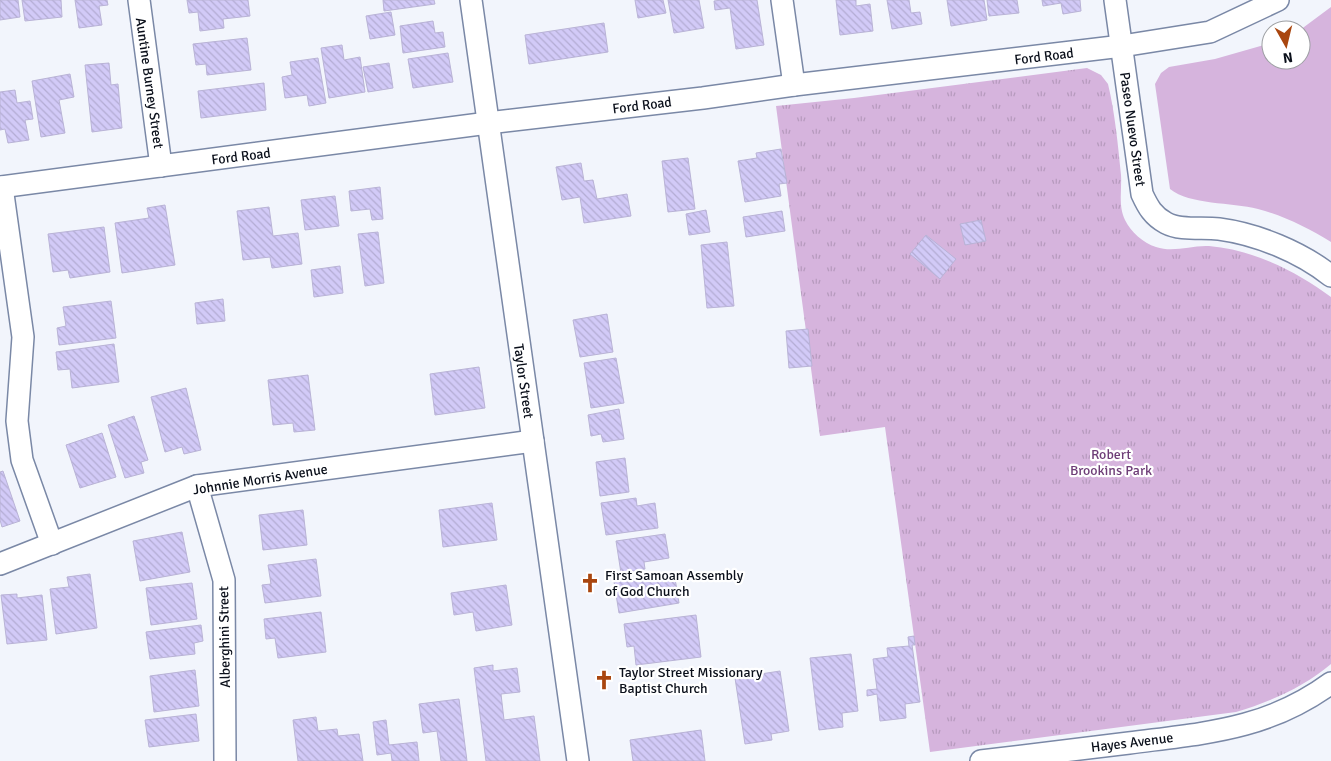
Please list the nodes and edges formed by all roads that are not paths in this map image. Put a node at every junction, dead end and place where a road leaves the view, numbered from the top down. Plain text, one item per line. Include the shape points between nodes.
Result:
1 (139, 0) edge
2 (471, 0) edge
3 (782, 0) edge
4 (1115, 0) edge
5 (1278, 0) edge
6 (1122, 46) junction
7 (794, 85) junction
8 (488, 123) junction
9 (161, 166) junction
10 (1, 187) edge
11 (1331, 276) edge
12 (533, 441) junction
13 (197, 486) junction
14 (52, 544) junction
15 (0, 564) edge
16 (1331, 683) edge
17 (225, 761) edge
18 (578, 761) edge
19 (988, 761) edge

1 - 9 street, Auntine Burney Street
2 - 8 street, Taylor Street
3 - 7 street
4 - 6 street, Paseo Nuevo Street
5 - 6 street, Ford Road via 1210,32
6 - 7 street, Ford Road
6 - 11 street, Paseo Nuevo Street via 1142,194 1153,215 1168,224 1233,231 1257,238 1293,253
7 - 8 street, Ford Road
8 - 9 street, Ford Road
8 - 12 street, Taylor Street
9 - 10 street, Ford Road
10 - 14 street via 23,337 17,421 22,460
12 - 13 street, Johnnie Morris Avenue
12 - 18 street, Taylor Street
13 - 14 street, Johnnie Morris Avenue
13 - 17 street, Alberghini Street via 224,580
14 - 15 street, Johnnie Morris Avenue
16 - 19 street, Hayes Avenue via 1278,714 1224,731

